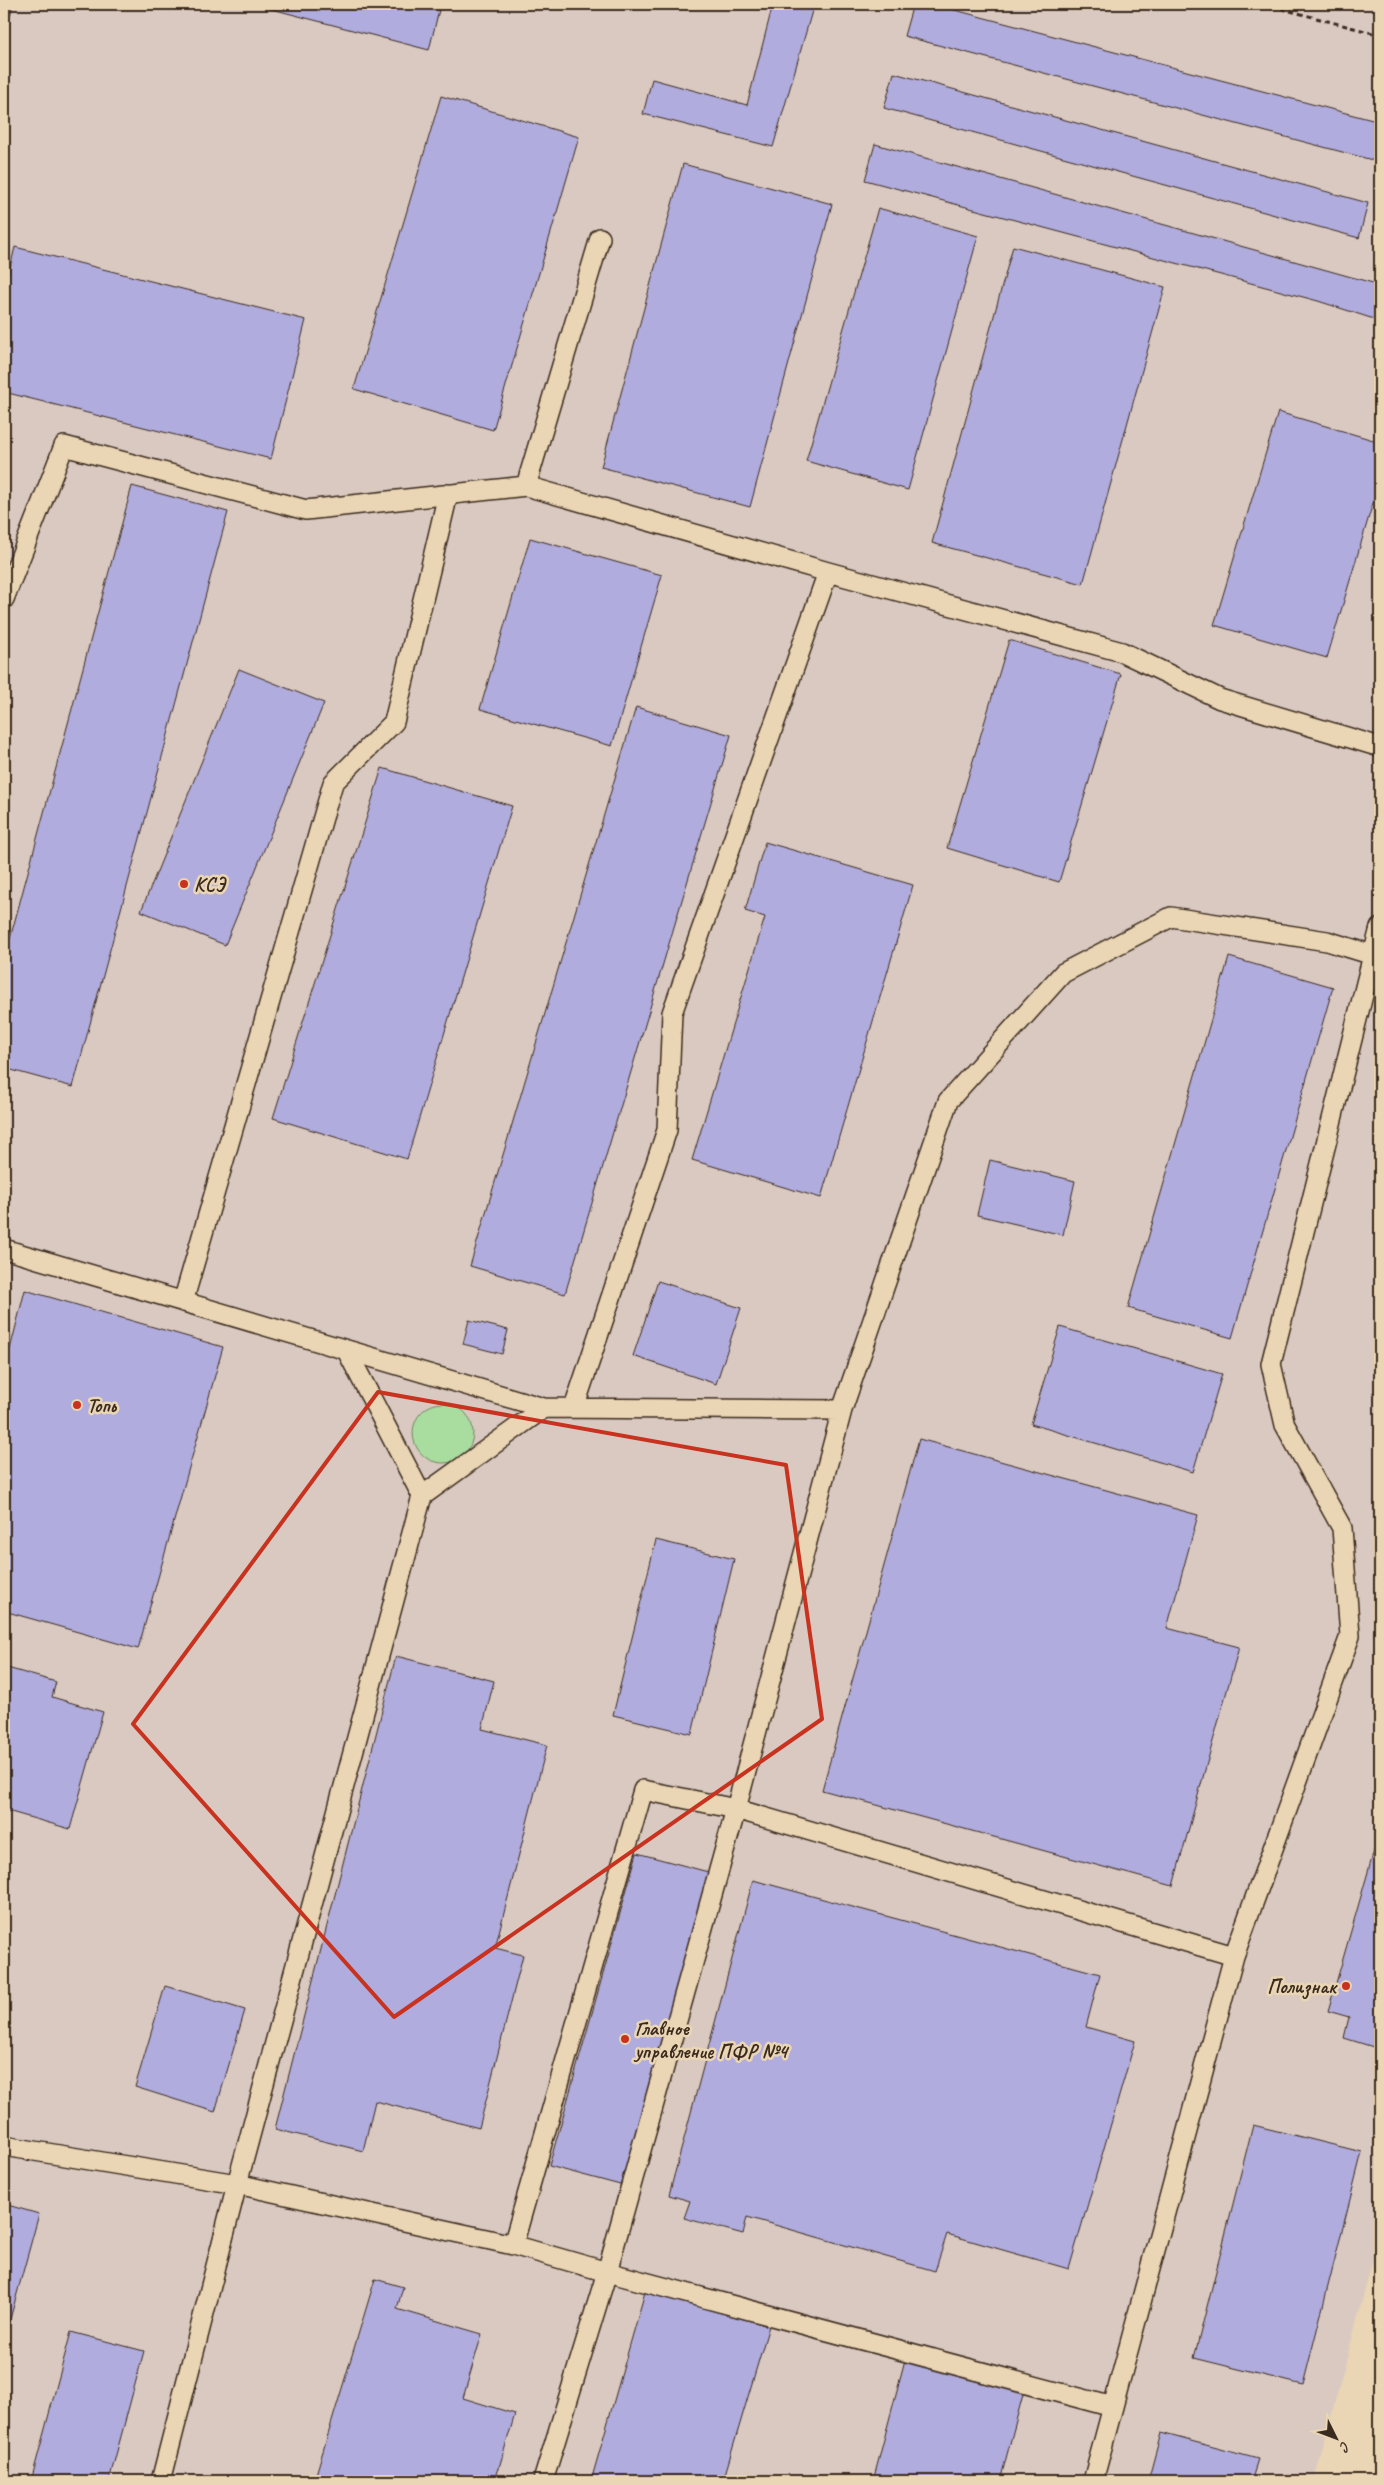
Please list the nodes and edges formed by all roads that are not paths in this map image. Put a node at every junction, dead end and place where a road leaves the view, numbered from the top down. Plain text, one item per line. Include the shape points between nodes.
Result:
1 (600, 238) dead end
2 (526, 486) junction
3 (448, 494) junction
4 (828, 572) junction
5 (4, 599) edge
6 (1380, 747) edge
7 (1380, 928) edge
8 (1376, 956) edge
9 (4, 1250) edge
10 (182, 1302) junction
11 (347, 1350) junction
12 (544, 1408) junction
13 (574, 1408) junction
14 (842, 1410) junction
15 (422, 1496) junction
16 (736, 1808) junction
17 (1234, 1956) junction
18 (4, 2146) edge
19 (237, 2184) junction
20 (513, 2245) junction
21 (607, 2272) junction
22 (1113, 2407) junction
23 (161, 2481) edge
24 (543, 2481) edge
25 (1094, 2481) edge

1 - 2 lane
2 - 3 lane
2 - 4 lane
3 - 5 lane via 306,510 64,446
3 - 10 lane via 394,722 333,783
4 - 6 lane via 1122,652 1220,699
4 - 13 lane via 672,1013 666,1130
7 - 8 lane
8 - 14 lane via 1327,941 1170,917 1063,973 948,1100
8 - 17 lane via 1270,1364 1285,1425 1342,1528 1350,1636
9 - 10 lane
10 - 11 lane
11 - 12 lane
11 - 15 lane
12 - 13 lane
12 - 15 lane
13 - 14 lane
14 - 16 lane
15 - 19 lane
16 - 17 lane
16 - 20 lane via 644,1790
16 - 21 lane
17 - 22 lane
18 - 19 lane
19 - 20 lane
19 - 23 lane
20 - 21 lane
21 - 22 lane
21 - 24 lane
22 - 25 lane

